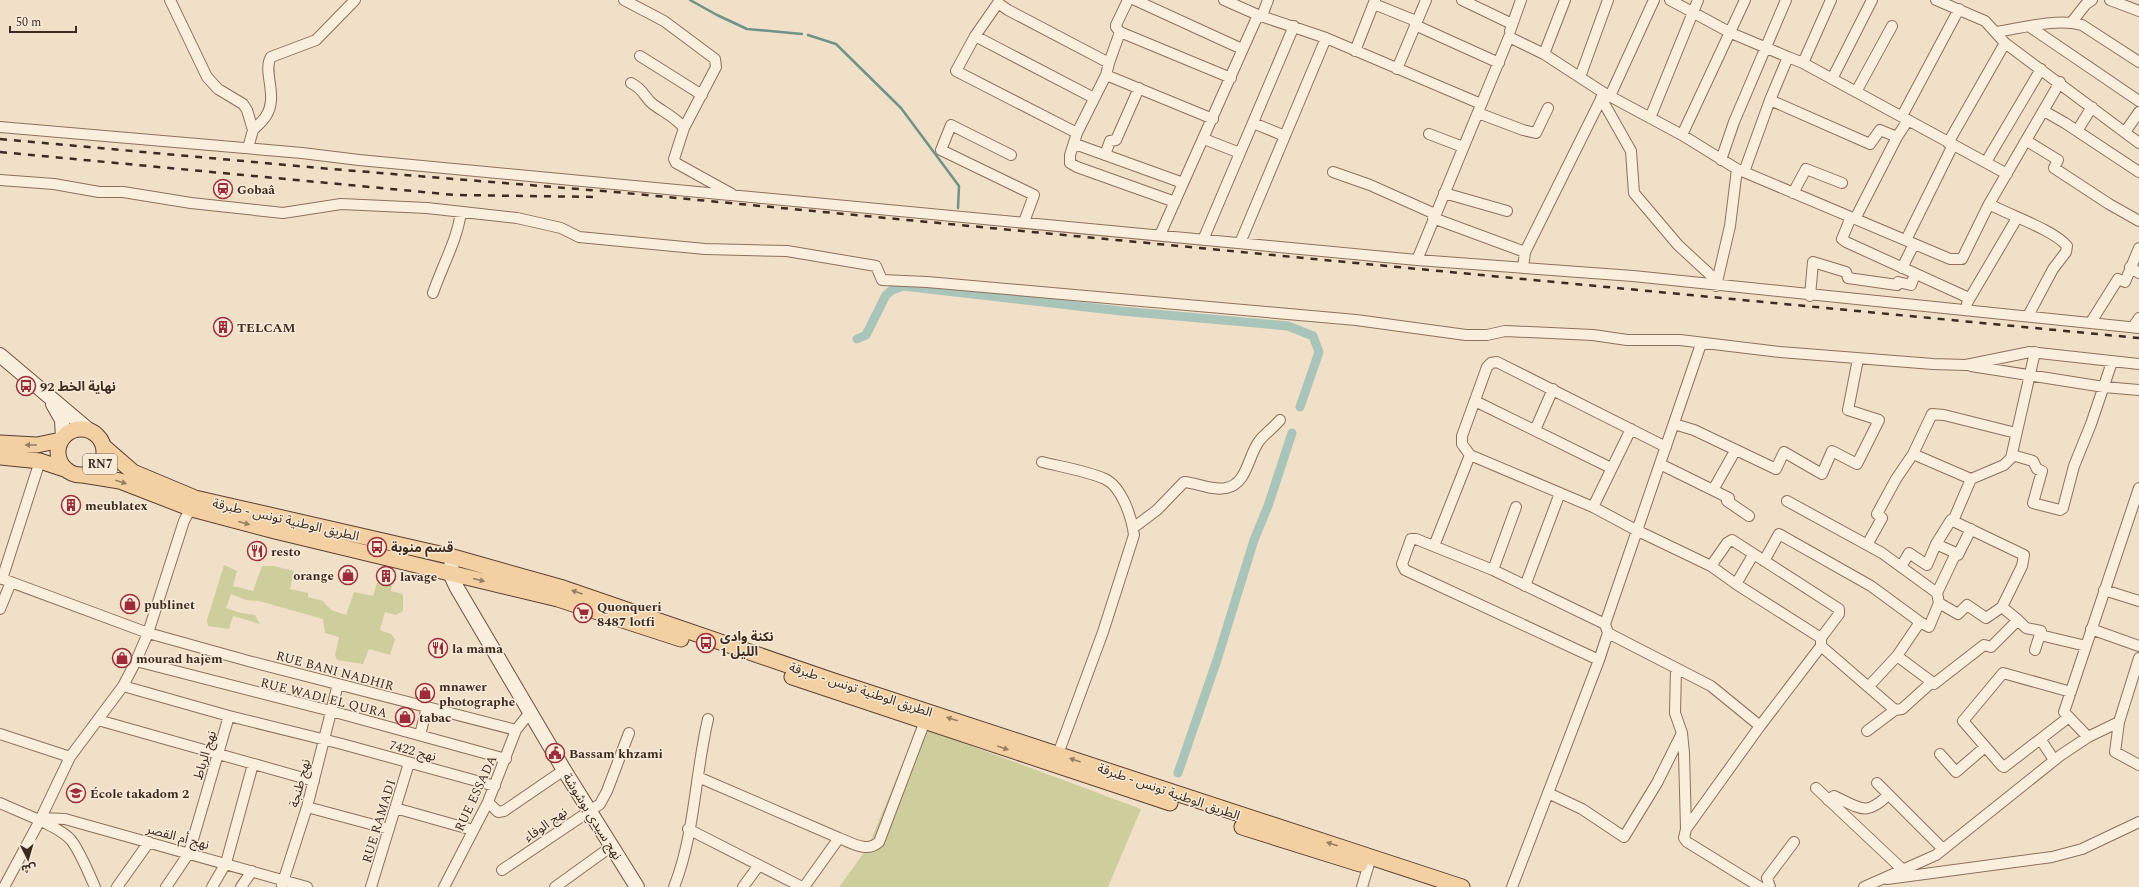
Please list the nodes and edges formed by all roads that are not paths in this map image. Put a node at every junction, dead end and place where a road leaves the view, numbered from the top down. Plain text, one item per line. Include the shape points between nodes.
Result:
1 (170, 0) edge
2 (355, 0) edge
3 (624, 0) edge
4 (1128, 0) edge
5 (1135, 0) edge
6 (1224, 0) edge
7 (1268, 0) edge
8 (1426, 0) edge
9 (1462, 0) edge
10 (1521, 0) edge
11 (1565, 0) edge
12 (1608, 0) edge
13 (1654, 0) edge
14 (1670, 0) edge
15 (1698, 0) edge
16 (1745, 0) edge
17 (1786, 0) edge
18 (1831, 0) edge
19 (1872, 0) edge
20 (1936, 0) edge
21 (2092, 0) edge
22 (2110, 0) edge
23 (1374, 2) edge
24 (2139, 6) edge
25 (2126, 7) junction
26 (1959, 9) junction
27 (2139, 11) edge
28 (1692, 12) junction
29 (1260, 16) junction
30 (1416, 23) junction
31 (2071, 23) junction
32 (1512, 24) junction
33 (1294, 26) junction
34 (1892, 26) dead end
35 (2030, 27) junction
36 (1120, 32) junction
37 (1996, 32) junction
38 (1731, 33) junction
39 (975, 36) junction
40 (1509, 36) junction
41 (1326, 38) junction
42 (2005, 43) junction
43 (1242, 49) junction
44 (1766, 50) junction
45 (1355, 51) junction
46 (1544, 54) junction
47 (640, 56) dead end
48 (1788, 57) junction
49 (1803, 62) junction
50 (2139, 62) edge
51 (1110, 63) junction
52 (1499, 63) junction
53 (1397, 69) junction
54 (2041, 69) junction
55 (1106, 75) junction
56 (1580, 77) junction
57 (1231, 78) junction
58 (1832, 79) junction
59 (2060, 82) junction
60 (631, 83) dead end
61 (1139, 88) junction
62 (1856, 92) junction
63 (702, 95) junction
64 (1605, 96) junction
65 (1094, 98) junction
66 (1770, 100) junction
67 (2139, 101) edge
68 (2092, 107) junction
69 (1479, 108) junction
70 (1548, 108) dead end
71 (2044, 111) junction
72 (2139, 112) edge
73 (1650, 118) junction
74 (1905, 118) junction
75 (1213, 119) junction
76 (1253, 123) junction
77 (0, 127) edge
78 (684, 128) junction
79 (253, 130) junction
80 (2077, 131) junction
81 (2125, 132) junction
82 (1077, 133) junction
83 (1429, 134) dead end
84 (1682, 135) junction
85 (1285, 136) junction
86 (1897, 137) junction
87 (1204, 139) junction
88 (2027, 141) junction
89 (2139, 143) edge
90 (1075, 144) junction
91 (1951, 144) junction
92 (1463, 147) junction
93 (248, 148) junction
94 (1240, 154) junction
95 (1011, 155) dead end
96 (1105, 155) junction
97 (1721, 160) junction
98 (1986, 162) junction
99 (1741, 170) junction
100 (1333, 172) dead end
101 (2139, 172) edge
102 (2007, 174) junction
103 (0, 180) edge
104 (1183, 183) junction
105 (1842, 183) dead end
106 (1444, 192) junction
107 (1793, 193) junction
108 (737, 196) junction
109 (1175, 202) junction
110 (1989, 204) junction
111 (1507, 211) dead end
112 (461, 212) junction
113 (1434, 216) junction
114 (1853, 218) junction
115 (2017, 218) junction
116 (2139, 221) edge
117 (1024, 222) junction
118 (1160, 235) junction
119 (1204, 240) junction
120 (1910, 242) junction
121 (1240, 243) junction
122 (2139, 248) edge
123 (1525, 252) junction
124 (1418, 260) junction
125 (2130, 267) junction
126 (1523, 268) junction
127 (1902, 268) junction
128 (1915, 274) junction
129 (2139, 274) edge
130 (1717, 283) junction
131 (433, 293) dead end
132 (1810, 296) junction
133 (1969, 298) junction
134 (1963, 310) junction
135 (2028, 316) junction
136 (2091, 322) junction
137 (2137, 324) edge
138 (1701, 344) junction
139 (2035, 352) junction
140 (0, 355) edge
141 (1858, 359) junction
142 (2112, 362) junction
143 (2139, 364) edge
144 (1966, 365) junction
145 (2030, 375) junction
146 (2104, 387) junction
147 (1553, 389) junction
148 (2139, 390) edge
149 (49, 396) junction
150 (1475, 401) junction
151 (1280, 420) dead end
152 (1674, 424) junction
153 (1631, 429) junction
154 (1535, 430) junction
155 (90, 431) junction
156 (2016, 433) junction
157 (62, 439) junction
158 (0, 443) edge
159 (103, 446) junction
160 (1666, 447) junction
161 (1735, 451) junction
162 (1913, 454) junction
163 (1470, 455) junction
164 (2012, 455) junction
165 (0, 457) edge
166 (40, 461) junction
167 (1042, 462) dead end
168 (1660, 464) junction
169 (1611, 468) junction
170 (67, 470) junction
171 (83, 475) junction
172 (1971, 479) junction
173 (2139, 488) edge
174 (1713, 490) junction
175 (1560, 493) junction
176 (1787, 501) dead end
177 (193, 503) junction
178 (1516, 507) dead end
179 (1593, 507) junction
180 (1748, 516) dead end
181 (1953, 521) junction
182 (1133, 528) junction
183 (1971, 529) junction
184 (1636, 530) junction
185 (1936, 544) junction
186 (1867, 545) junction
187 (1434, 546) junction
188 (1753, 554) junction
189 (1956, 554) junction
190 (453, 557) junction
191 (1764, 561) junction
192 (1710, 566) junction
193 (1901, 567) junction
194 (1493, 570) junction
195 (450, 573) junction
196 (4, 580) edge
197 (1736, 584) junction
198 (1525, 586) junction
199 (2104, 590) junction
200 (1938, 598) junction
201 (2139, 601) edge
202 (2002, 607) junction
203 (0, 610) edge
204 (2018, 620) junction
205 (1920, 622) junction
206 (1607, 628) junction
207 (2091, 629) junction
208 (148, 633) junction
209 (2040, 635) junction
210 (1821, 642) junction
211 (2086, 646) junction
212 (2139, 646) edge
213 (2035, 650) dead end
214 (1897, 656) junction
215 (2139, 658) edge
216 (1599, 660) junction
217 (136, 661) junction
218 (1676, 668) junction
219 (2136, 674) edge
220 (1932, 682) junction
221 (338, 684) junction
222 (123, 686) junction
223 (1869, 686) junction
224 (2071, 692) junction
225 (894, 705) junction
226 (427, 708) junction
227 (1895, 710) junction
228 (331, 711) junction
229 (531, 711) junction
230 (229, 716) junction
231 (2069, 717) junction
232 (708, 719) dead end
233 (98, 720) junction
234 (925, 721) junction
235 (2119, 722) junction
236 (1760, 726) junction
237 (516, 730) junction
238 (1867, 731) dead end
239 (629, 733) dead end
240 (1682, 733) junction
241 (0, 734) edge
242 (420, 735) junction
243 (2088, 737) junction
244 (324, 740) junction
245 (2041, 740) junction
246 (1985, 747) junction
247 (218, 754) junction
248 (1058, 754) junction
249 (1940, 754) dead end
250 (70, 757) junction
251 (506, 759) junction
252 (2054, 760) junction
253 (409, 762) junction
254 (253, 764) junction
255 (2139, 765) edge
256 (564, 770) junction
257 (698, 777) junction
258 (314, 781) junction
259 (1877, 783) dead end
260 (495, 786) junction
261 (1816, 788) dead end
262 (1548, 793) junction
263 (1888, 795) junction
264 (1828, 800) junction
265 (488, 802) junction
266 (0, 803) edge
267 (307, 807) junction
268 (395, 808) junction
269 (589, 810) junction
270 (40, 820) junction
271 (2139, 822) edge
272 (389, 828) junction
273 (688, 829) junction
274 (1686, 829) junction
275 (473, 830) junction
276 (839, 838) junction
277 (149, 842) junction
278 (1794, 842) dead end
279 (612, 846) junction
280 (1943, 849) junction
281 (189, 853) junction
282 (1369, 862) junction
283 (226, 863) junction
284 (759, 865) junction
285 (1902, 869) junction
286 (502, 870) dead end
287 (252, 871) junction
288 (1881, 880) junction
289 (283, 884) edge
290 (4, 887) edge
291 (95, 887) edge
292 (117, 887) edge
293 (166, 887) edge
294 (212, 887) edge
295 (241, 887) edge
296 (307, 887) edge
297 (371, 887) edge
298 (444, 887) edge
299 (555, 887) edge
300 (637, 887) edge
301 (674, 887) edge
302 (743, 887) edge
303 (803, 887) edge
304 (1362, 887) edge
305 (1429, 887) edge
306 (1462, 887) edge
307 (1512, 887) edge
308 (1760, 887) edge
309 (1770, 887) edge
310 (1864, 887) edge

1 - 79 street via 207,77 218,89 243,104 250,116
2 - 79 street via 316,40 271,57 268,66 272,89 271,102 266,117
3 - 63 street via 664,21 712,55 716,67
4 - 36 street via 1116,24
5 - 43 street
6 - 29 street
7 - 29 street
8 - 30 street
9 - 32 street
10 - 32 street
11 - 46 street
12 - 56 street
13 - 64 street
14 - 28 street
15 - 28 street
16 - 38 street
17 - 44 street
18 - 49 street
19 - 58 street
20 - 26 street
21 - 31 street
22 - 25 street
23 - 30 street
23 - 45 street
24 - 25 street
25 - 27 street
26 - 37 street via 1986,21
26 - 74 street
28 - 38 street
28 - 73 street
29 - 33 street
29 - 43 street
30 - 52 street
30 - 53 street
31 - 35 street
31 - 50 street via 2082,25
32 - 40 street
33 - 41 street
33 - 76 street
34 - 62 street
35 - 37 street
35 - 67 street
36 - 51 street
36 - 57 street
37 - 42 street
38 - 44 street
38 - 84 street
39 - 51 street via 998,3
39 - 65 street
39 - 82 street via 956,71
40 - 46 street
40 - 52 street
41 - 45 street
41 - 85 street
42 - 54 street
42 - 91 street
43 - 57 street
44 - 48 street
44 - 97 street via 1734,122
45 - 53 street
46 - 56 street
47 - 63 street
48 - 49 street
48 - 66 street
49 - 58 street
51 - 55 street
52 - 69 street
53 - 69 street
54 - 59 street
54 - 98 street
55 - 61 street
55 - 65 street
56 - 64 street
57 - 75 street
58 - 62 street
59 - 68 street
59 - 71 street
60 - 78 street via 641,88 654,105 678,119
61 - 75 street
61 - 96 street via 1122,129 1116,140 1110,141
62 - 74 street
63 - 78 street
64 - 73 street
64 - 123 street
64 - 130 street via 1631,151 1634,193 1678,245
65 - 82 street
66 - 86 street via 1866,143 1872,144 1882,130
66 - 99 street
68 - 80 street
68 - 81 street
69 - 70 street via 1524,130 1536,133
69 - 92 street
71 - 80 street
71 - 88 street
72 - 81 street
73 - 84 street
74 - 86 street
74 - 91 street
75 - 87 street
76 - 85 street
76 - 94 street
77 - 93 street
78 - 108 street via 674,155 676,163
79 - 93 street
80 - 101 street
81 - 89 street
82 - 90 street
83 - 92 street
84 - 97 street
85 - 121 street
86 - 114 street
87 - 94 street
87 - 104 street
88 - 102 street
88 - 116 street via 2058,160 2054,168
90 - 96 street
90 - 109 street via 1070,158 1073,165
91 - 98 street
91 - 120 street
92 - 106 street
93 - 108 street
94 - 119 street
95 - 117 street via 951,125 942,150 1034,195
96 - 104 street
97 - 99 street
98 - 102 street
99 - 107 street
99 - 130 street
100 - 113 street
102 - 110 street
103 - 112 street via 54,184 99,192 123,192 253,211 284,213 341,204
104 - 109 street
105 - 107 street via 1806,170
106 - 111 street
106 - 113 street
107 - 114 street
108 - 117 street
109 - 118 street
110 - 115 street
110 - 120 street via 1962,259 1950,259
112 - 131 street via 458,231
112 - 138 street via 517,218 561,228 579,237 705,249 787,251 833,257 876,266 882,280 1356,320 1466,335 1486,335 1505,331 1593,335 1627,340 1680,340
113 - 123 street
113 - 124 street
114 - 120 street
114 - 127 street via 1842,239
115 - 133 street
115 - 135 street via 2032,223 2067,246 2066,252 2053,269
117 - 118 street
118 - 119 street
119 - 121 street
120 - 127 street
121 - 124 street
122 - 125 street
123 - 126 street
124 - 126 street
125 - 129 street
125 - 136 street via 2125,282 2118,279
126 - 130 street
127 - 128 street
128 - 132 street via 1911,285 1898,282 1897,285 1848,278 1846,272 1813,262
128 - 133 street
130 - 132 street
132 - 134 street
133 - 134 street
134 - 135 street
135 - 136 street
136 - 137 street
138 - 141 street
138 - 152 street
139 - 142 street
139 - 144 street
139 - 145 street
140 - 149 street
141 - 144 street
141 - 161 street via 1848,410 1879,420 1856,464 1832,451 1822,474 1784,452 1776,469
142 - 143 street
142 - 146 street
144 - 145 street
145 - 146 street
145 - 156 street
146 - 148 street
146 - 164 street via 2074,466 2063,508 2053,509 2033,503 2042,471 2037,469 2033,461
147 - 150 street via 1497,362 1487,367
147 - 153 street
147 - 154 street
149 - 155 street
149 - 157 street via 62,420
150 - 154 street
150 - 163 street via 1462,436 1462,444
151 - 182 street via 1260,440 1238,483 1227,488 1212,488 1184,482 1157,510
152 - 160 street
152 - 161 street via 1694,430
153 - 160 street
153 - 169 street
154 - 169 street
155 - 157 main road via 76,430
155 - 159 main road, RN7 via 101,440
156 - 162 street via 1932,414
156 - 164 street
157 -> 158 main road via 36,445
157 - 170 main road, RN7 via 58,453 62,466
159 - 171 main road, RN7 via 103,460 100,465
159 - 177 main road, الطريق الوطنية تونس - طبرقة / RN7 via 133,472
160 - 168 street
161 - 174 street
162 - 172 street
162 - 186 street via 1876,514 1882,518
163 - 175 street
163 - 187 street
164 - 172 street via 2004,465
165 - 166 main road, RN7
166 - 170 main road, RN7
166 - 196 street
167 - 182 street via 1106,480 1122,497
168 - 174 street
168 - 184 street
169 - 179 street
170 - 171 main road, RN7
171 -> 177 main road, الطريق الوطنية تونس - طبرقة / RN7 via 120,482
172 - 181 street
173 - 199 street
174 - 180 street via 1729,498 1727,501
175 - 179 street
175 - 198 street
176 - 186 street
177 - 190 main road, الطريق الوطنية تونس - طبرقة / RN7
177 -> 195 main road, الطريق الوطنية تونس - طبرقة / RN7
177 - 208 street via 184,521
178 - 194 street
179 - 184 street
181 - 183 street
181 - 185 street via 1951,520
182 - 248 street via 1134,535 1103,632
183 - 189 street via 1958,555
183 - 202 street via 2022,553 2025,557
184 - 192 street
184 - 206 street
185 - 189 street
185 - 193 street via 1927,564 1909,554
186 - 193 street
187 - 194 street
187 - 216 street via 1416,538 1411,539 1402,564 1403,569
188 - 191 street
188 - 192 street via 1732,540
188 - 197 street
189 - 200 street
190 - 195 street
225 -> 190 main road, الطريق الوطنية تونس - طبرقة / RN7 via 831,680 562,588
191 - 205 street via 1778,534 1871,586
191 - 210 street via 1839,609 1839,614
192 - 197 street
193 - 200 street
194 - 198 street
195 -> 225 main road, الطريق الوطنية تونس - طبرقة / RN7 via 558,599 827,690
195 - 229 street, نهج سيدي بوشوشة
196 - 203 street
196 - 208 street, RUE BANI NADHIR
197 - 210 street
198 - 206 street
199 - 201 street
199 - 207 street
200 - 202 street via 1958,614 1967,605 1986,618
200 - 205 street via 1929,627
202 - 204 street
204 - 209 street via 2026,628 2041,631
204 - 220 street via 1991,647 1984,645 1940,680 1934,684
205 - 214 street
206 - 216 street
206 - 218 street
207 - 211 street
207 - 212 street
208 - 217 street
208 - 221 street, RUE BANI NADHIR
209 - 211 street
209 - 213 street
210 - 223 street
210 - 236 street
211 - 224 street
214 - 220 street
214 - 223 street
215 - 219 street
216 - 262 street
217 - 222 street
217 - 228 street, RUE WADI EL QURA
218 - 236 street via 1711,686
218 - 240 street via 1675,713
219 - 235 street
220 - 227 street via 1902,709
221 - 226 street, RUE BANI NADHIR
221 - 228 street, نهج طنجة
222 - 230 street, نهج 7422
222 - 233 street
223 - 227 street
224 - 231 street via 2064,712
224 - 246 street via 2003,673 1964,721
225 - 234 main road, الطريق الوطنية تونس - طبرقة / RN7
248 -> 225 main road, الطريق الوطنية تونس - طبرقة / RN7
226 - 237 street, RUE BANI NADHIR
226 - 242 street
227 - 238 street
228 - 242 street, RUE WADI EL QURA
228 - 244 street, نهج طنجة
229 - 237 street, RUE ESSADA
229 - 256 street, نهج سيدي بوشوشة
230 - 244 street, نهج 7422
230 - 247 street, نهج الرباط
231 - 243 street
231 - 245 street
232 - 257 street
233 - 247 street
233 - 250 street
234 - 276 street via 879,842 876,846 867,848
234 -> 282 main road, الطريق الوطنية تونس - طبرقة / RN7 via 1284,841
235 - 243 street
235 - 255 street via 2115,752
236 - 274 street
237 - 251 street, RUE ESSADA
239 - 269 street, نهج الوفاء via 604,798 600,804
240 - 262 street via 1657,783 1624,836 1582,809
240 - 274 street
241 - 250 street
242 - 251 street, RUE WADI EL QURA
243 - 252 street
244 - 253 street, نهج 7422
244 - 258 street, نهج طنجة
245 - 246 street via 2004,767
245 - 252 street
246 - 249 street via 1956,772
247 - 254 street
247 - 281 street, نهج الرباط
282 -> 248 main road, الطريق الوطنية تونس - طبرقة / RN7
250 - 270 street
251 - 260 street, RUE ESSADA
252 - 280 street
253 - 260 street, نهج 7422
253 - 268 street, RUE RAMADI
254 - 258 street
254 - 283 street
256 - 265 street via 504,811 498,812
256 - 269 street, نهج سيدي بوشوشة
257 - 273 street
257 - 276 street
258 - 267 street, نهج طنجة
259 - 263 street
260 - 265 street, RUE ESSADA
261 - 264 street
262 - 307 street
263 - 264 street via 1876,807 1863,809 1834,796
263 - 280 street
264 - 285 street
265 - 275 street, RUE ESSADA
266 - 270 street
267 - 272 street
267 - 289 street, نهج طنجة
268 - 272 street, RUE RAMADI
268 - 275 street
269 - 279 street, نهج سيدي بوشوشة
269 - 286 street, نهج الوفاء
270 - 277 street, نهج أم القصر via 65,819
270 - 290 street
270 - 291 street via 70,840
271 - 288 street via 2082,849 2052,857
272 - 297 street, RUE RAMADI
273 - 284 street
273 - 301 street
274 - 308 street via 1686,842
275 - 298 street, RUE ESSADA
276 - 303 street
277 - 281 street, نهج أم القصر
277 - 292 street
278 - 309 street via 1767,878
279 - 299 street
279 - 300 street, نهج سيدي بوشوشة
280 - 285 street
281 - 283 street, نهج أم القصر
281 - 293 street, نهج الرباط
282 - 304 street
282 - 305 main road, الطريق الوطنية تونس - طبرقة / RN7
282 - 306 main road, الطريق الوطنية تونس - طبرقة / RN7
283 - 287 street, نهج أم القصر
283 - 294 street
284 - 302 street
284 - 303 street
285 - 288 street
287 - 289 street, نهج أم القصر
287 - 295 street
288 - 310 street
289 - 296 street, نهج أم القصر

